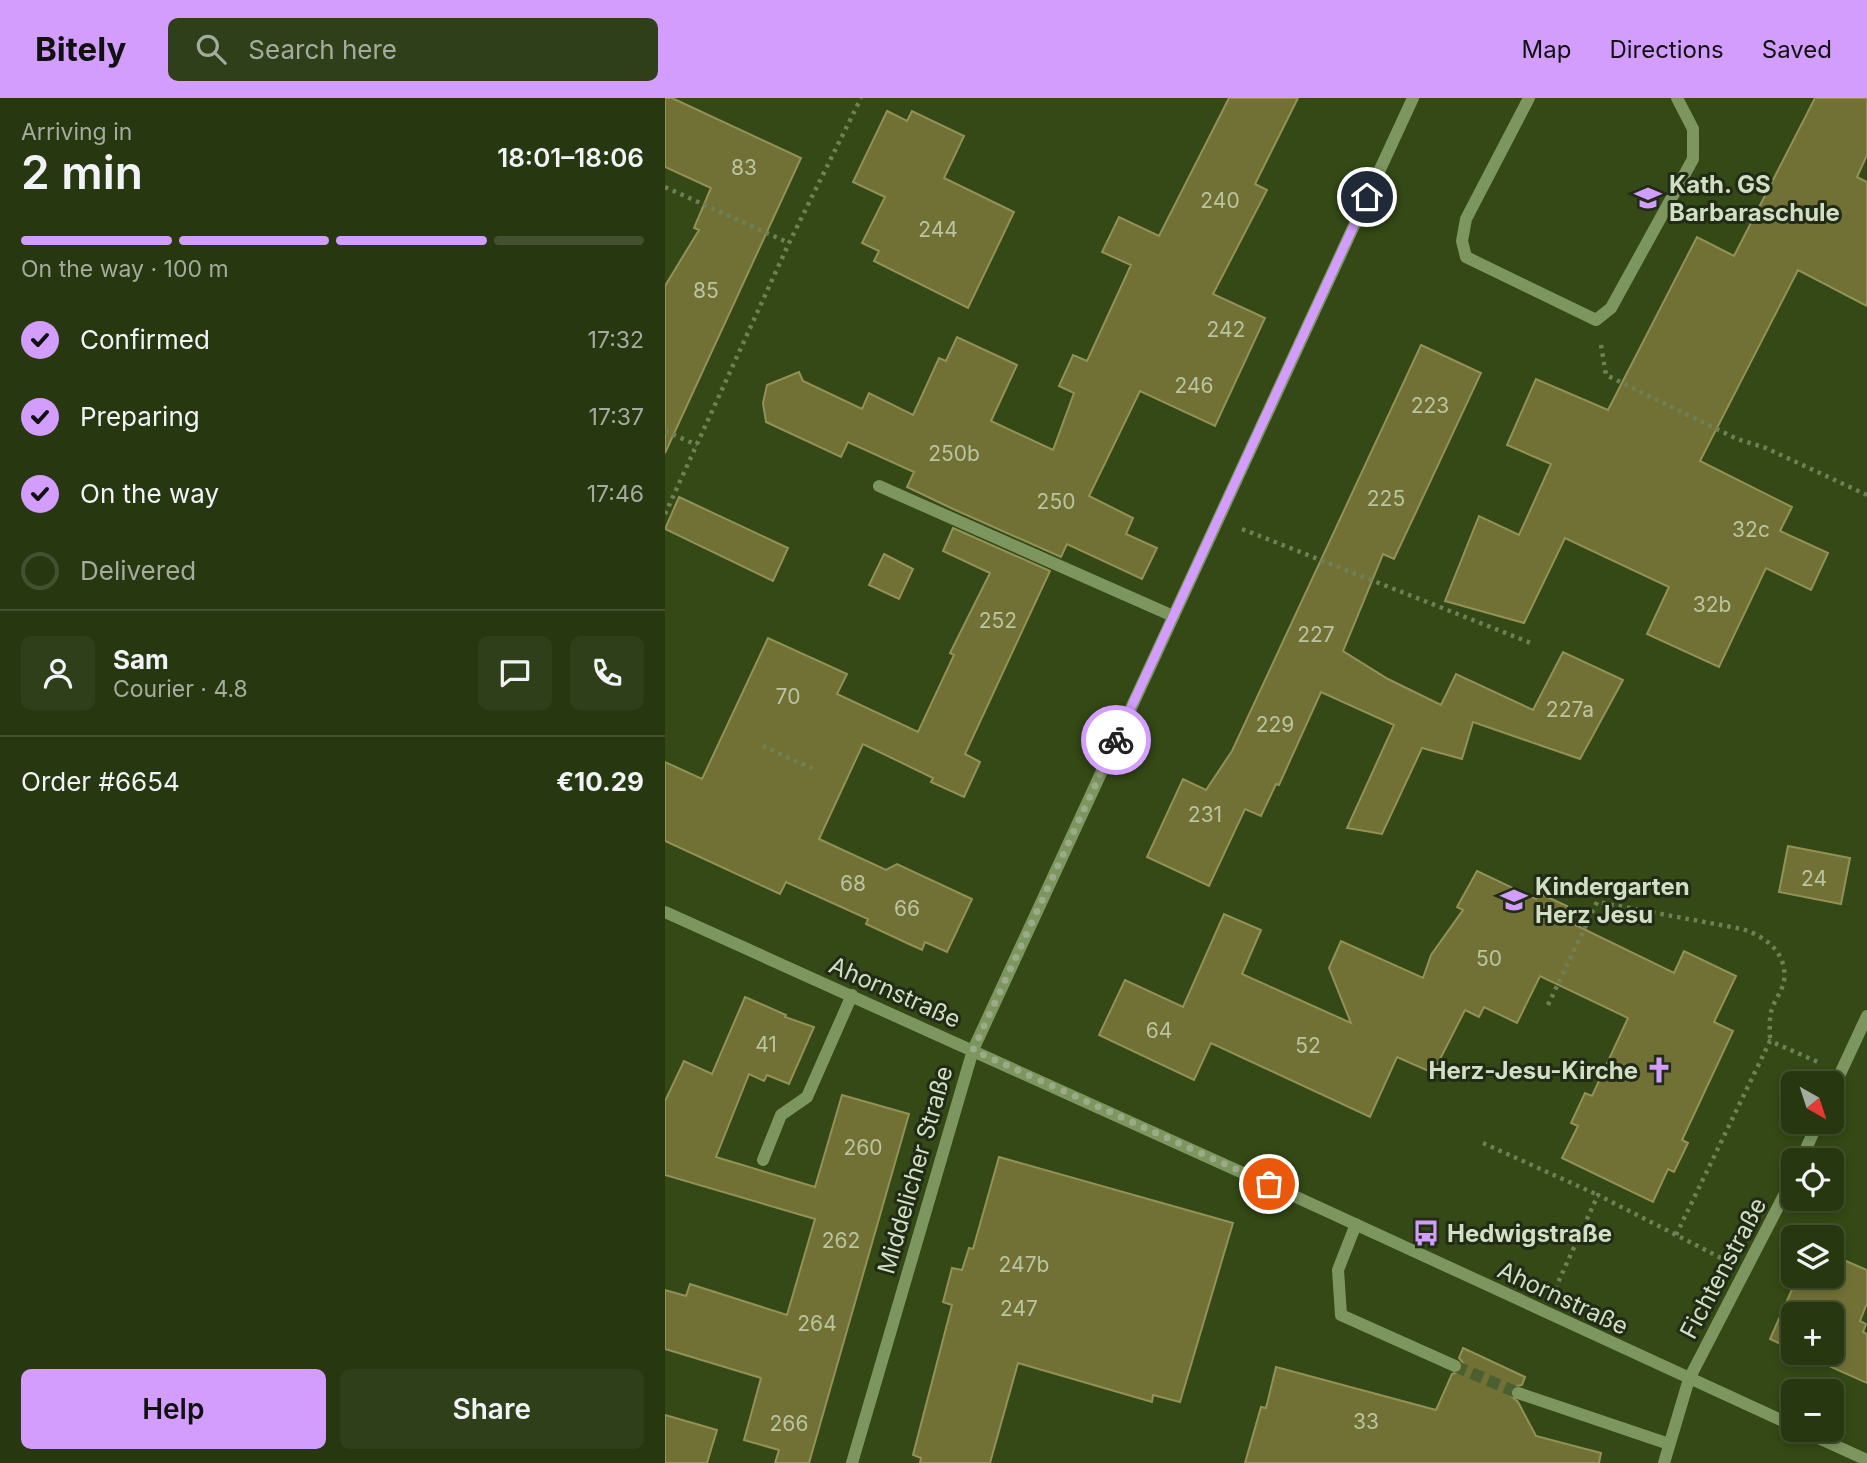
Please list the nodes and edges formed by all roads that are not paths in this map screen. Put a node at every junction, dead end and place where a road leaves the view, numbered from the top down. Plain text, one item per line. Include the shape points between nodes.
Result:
1 (1413, 98) edge
2 (1529, 98) edge
3 (1677, 98) edge
4 (879, 486) dead end
5 (1173, 616) junction
6 (665, 912) edge
7 (852, 995) junction
8 (1867, 1016) edge
9 (1864, 1032) edge
10 (973, 1050) junction
11 (1841, 1071) edge
12 (763, 1160) dead end
13 (1781, 1201) edge
14 (1356, 1224) junction
15 (1455, 1366) tunnel mouth
16 (1689, 1379) junction
17 (1518, 1393) tunnel mouth
18 (1781, 1420) edge
19 (1827, 1442) edge
20 (1669, 1444) junction
21 (1867, 1460) edge
22 (852, 1463) edge
23 (1664, 1463) edge

1 - 5 street, Middelicher Straße
2 - 3 street via 1466,219 1462,241 1466,257 1596,320 1611,308 1693,159 1693,129
4 - 5 street
5 - 10 street, Middelicher Straße
6 - 7 street, Ahornstraße
7 - 10 street, Ahornstraße
7 - 12 street via 807,1097 781,1115
8 - 9 street
9 - 11 street
10 - 14 street, Ahornstraße
10 - 22 street, Middelicher Straße
13 - 16 street, Fichtenstraße
14 - 15 street via 1338,1270 1341,1315
14 - 16 street, Ahornstraße
16 - 18 street, Ahornstraße
16 - 20 street
17 - 20 street
19 - 21 street
20 - 23 street

